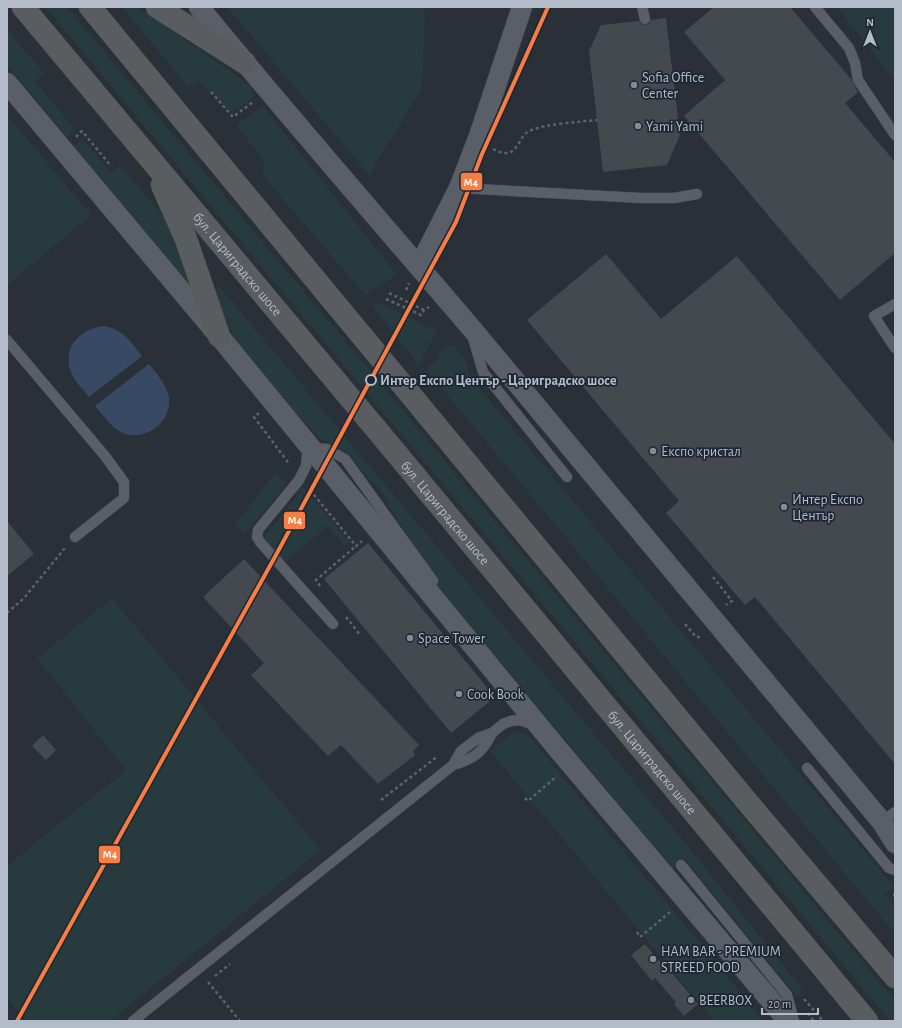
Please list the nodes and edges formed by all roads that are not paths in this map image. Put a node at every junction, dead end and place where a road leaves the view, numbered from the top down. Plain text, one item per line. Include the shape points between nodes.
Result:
1 (22, 7) edge
2 (90, 7) edge
3 (157, 7) edge
4 (199, 7) edge
5 (522, 7) edge
6 (642, 7) edge
7 (815, 7) edge
8 (645, 19) dead end
9 (245, 63) junction
10 (7, 83) edge
11 (895, 135) edge
12 (152, 162) junction
13 (459, 188) junction
14 (697, 194) dead end
15 (419, 267) junction
16 (895, 304) edge
17 (471, 328) junction
18 (219, 336) junction
19 (7, 340) edge
20 (895, 348) edge
21 (312, 448) junction
22 (568, 477) dead end
23 (75, 537) road end
24 (433, 581) dead end
25 (333, 624) dead end
26 (543, 730) junction
27 (807, 768) dead end
28 (888, 817) edge
29 (895, 843) edge
30 (681, 865) dead end
31 (895, 870) edge
32 (895, 977) edge
33 (132, 1021) edge
34 (788, 1021) edge
35 (794, 1021) edge
36 (867, 1021) edge

1 - 12 highway, бул. Цариградско шосе
2 - 32 highway
3 - 9 highway
4 - 9 street
5 - 13 street
6 - 8 lane
7 - 11 lane via 849,48 858,80
9 - 15 street
10 - 18 street
12 - 18 highway via 186,240
12 - 36 highway, бул. Цариградско шосе
13 - 14 lane via 641,198 674,198
13 - 15 street
15 - 17 street
16 - 20 lane via 874,316
17 - 22 lane via 483,372
17 - 28 street
18 - 21 street
19 - 23 lane via 124,482 124,498
21 - 24 lane via 327,449 345,459
21 - 25 lane via 299,480 258,530 257,537
21 - 26 street
26 - 33 lane via 519,720 503,724 492,733 486,746 468,760 453,764
26 - 34 street
27 - 31 lane via 889,868
28 - 29 street
30 - 35 lane via 787,995

